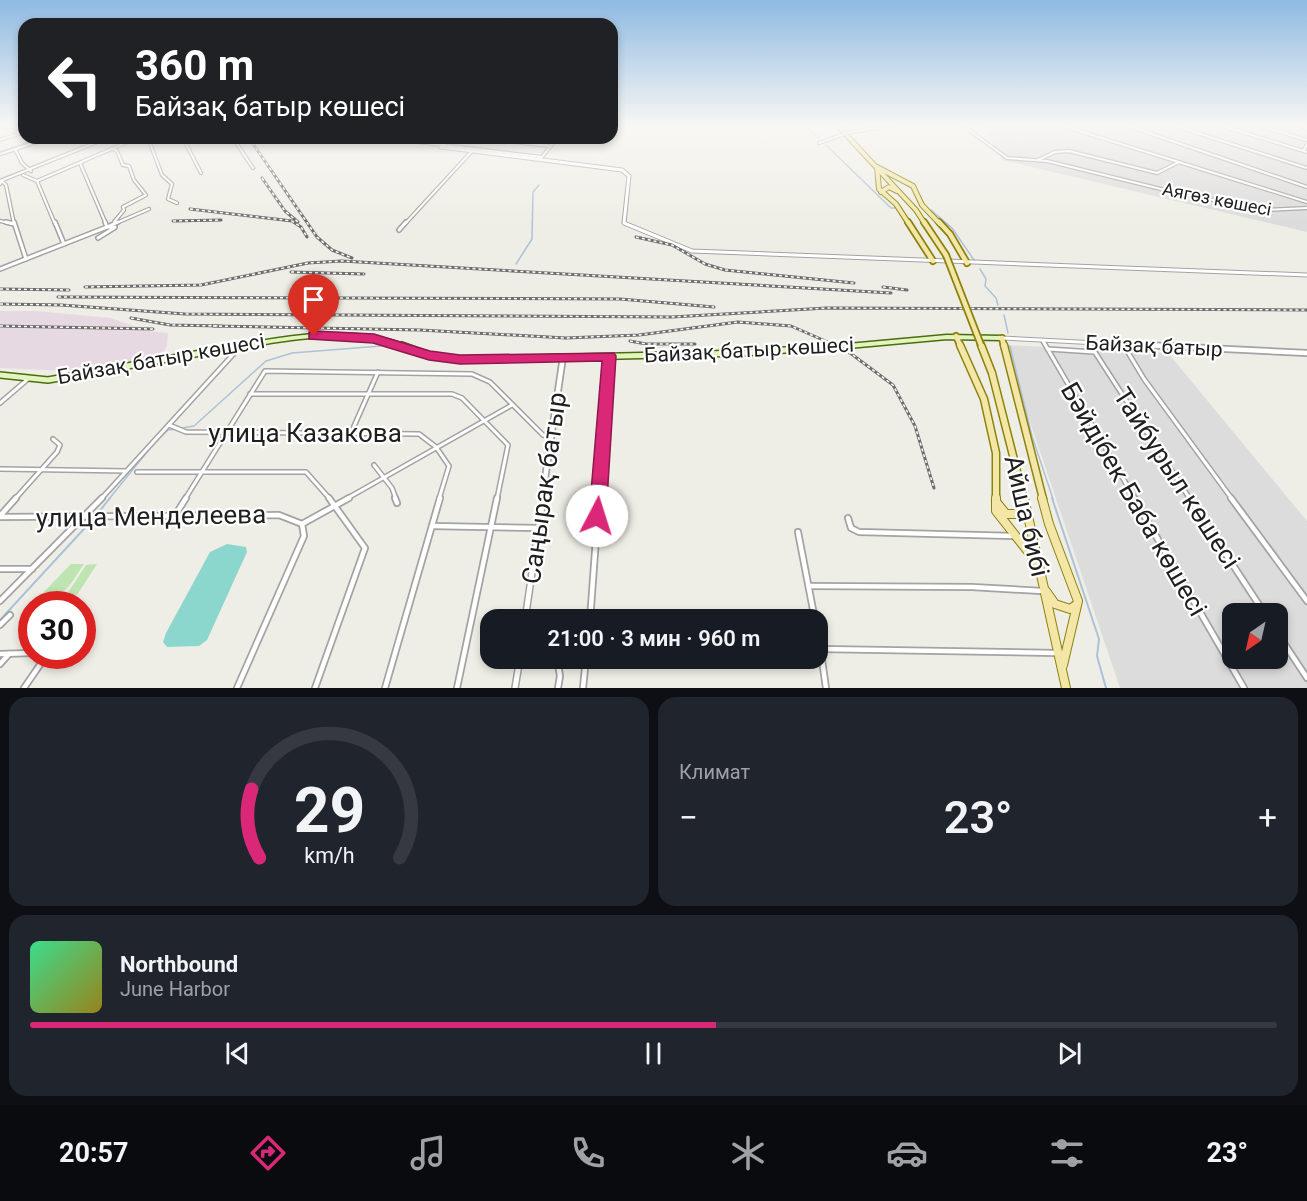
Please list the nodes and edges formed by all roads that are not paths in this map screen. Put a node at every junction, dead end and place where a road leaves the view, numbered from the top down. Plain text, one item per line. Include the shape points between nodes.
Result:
1 (19, 157) edge
2 (63, 157) edge
3 (94, 157) edge
4 (120, 157) edge
5 (155, 157) edge
6 (193, 157) edge
7 (246, 157) edge
8 (467, 157) edge
9 (532, 157) edge
10 (535, 157) edge
11 (868, 157) edge
12 (1006, 157) edge
13 (1044, 157) edge
14 (1093, 157) edge
15 (1164, 157) edge
16 (1221, 157) edge
17 (1274, 157) edge
18 (543, 158) junction
19 (1036, 161) junction
20 (1179, 162) junction
21 (80, 163) junction
22 (877, 167) junction
23 (253, 168) dead end
24 (1307, 168) edge
25 (31, 171) junction
26 (201, 173) dead end
27 (22, 174) junction
28 (37, 181) junction
29 (1, 182) edge
30 (913, 186) junction
31 (1307, 187) edge
32 (882, 192) junction
33 (901, 194) junction
34 (1307, 202) edge
35 (177, 203) dead end
36 (1307, 208) edge
37 (149, 209) dead end
38 (0, 221) edge
39 (14, 224) junction
40 (114, 226) junction
41 (107, 227) junction
42 (399, 230) dead end
43 (95, 232) junction
44 (98, 238) junction
45 (91, 241) dead end
46 (64, 244) junction
47 (26, 259) junction
48 (933, 261) junction
49 (967, 263) junction
50 (0, 269) edge
51 (1307, 274) edge
52 (956, 336) junction
53 (1002, 338) junction
54 (1043, 341) junction
55 (1059, 342) junction
56 (1089, 343) junction
57 (1123, 344) junction
58 (239, 347) junction
59 (1047, 350) junction
60 (1063, 350) junction
61 (1094, 352) junction
62 (1307, 352) edge
63 (609, 356) junction
64 (563, 357) junction
65 (378, 372) junction
66 (0, 375) edge
67 (28, 379) junction
68 (250, 394) junction
69 (368, 394) junction
70 (0, 403) edge
71 (512, 404) junction
72 (484, 421) junction
73 (169, 425) junction
74 (351, 433) junction
75 (226, 434) junction
76 (551, 438) junction
77 (53, 439) dead end
78 (436, 447) junction
79 (374, 465) dead end
80 (0, 469) edge
81 (41, 470) junction
82 (126, 471) junction
83 (137, 472) dead end
84 (202, 472) junction
85 (382, 477) junction
86 (995, 496) junction
87 (397, 503) dead end
88 (333, 506) junction
89 (1024, 507) junction
90 (176, 514) junction
91 (0, 517) edge
92 (84, 517) junction
93 (848, 518) dead end
94 (302, 524) junction
95 (432, 526) junction
96 (490, 528) junction
97 (538, 528) junction
98 (798, 532) dead end
99 (1017, 536) junction
100 (1040, 567) junction
101 (0, 569) edge
102 (32, 569) junction
103 (809, 586) junction
104 (1044, 589) junction
105 (0, 601) edge
106 (1078, 601) junction
107 (1307, 601) edge
108 (1258, 603) edge
109 (527, 609) edge
110 (591, 609) edge
111 (813, 609) edge
112 (10, 615) dead end
113 (0, 625) edge
114 (828, 649) edge
115 (1288, 649) edge
116 (1058, 652) junction
117 (9, 653) junction
118 (18, 653) edge
119 (0, 654) edge
120 (0, 664) edge
121 (1062, 668) junction
122 (37, 669) edge
123 (518, 669) edge
124 (559, 669) edge
125 (585, 669) edge
126 (823, 669) edge
127 (1307, 678) edge
128 (24, 688) edge
129 (237, 688) edge
130 (315, 688) edge
131 (386, 688) edge
132 (457, 688) edge
133 (515, 688) edge
134 (558, 688) edge
135 (583, 688) edge
136 (826, 688) edge
137 (1066, 688) edge
138 (1244, 688) edge

1 - 25 street
2 - 25 street
3 - 21 street
4 - 40 street via 146,195 123,207
5 - 35 street via 162,175 172,184 168,199
6 - 26 street
7 - 23 street
8 - 42 street
9 - 18 street
10 - 18 street
11 - 22 main road, Айша бибі
12 - 19 street, Аягөз көшесі
13 - 19 street
14 - 20 street via 1157,173
15 - 20 street
16 - 31 street
17 - 24 street
18 - 48 street via 626,172 624,223 684,249
19 - 36 street, Аягөз көшесі via 1264,210
20 - 34 street
21 - 28 street
21 - 41 street
22 - 30 main road
22 - 32 main road
22 - 33 main road, Айша бибі
25 - 27 street
27 - 28 street
27 - 29 street
28 - 46 street
29 - 39 street via 8,191
30 - 33 main road via 901,185
30 - 49 main road via 922,205 950,234
32 - 33 main road via 889,187
32 - 48 main road via 901,211
33 - 89 main road, Айша бибі, bridge via 927,224 946,255 992,373
37 - 40 street
38 - 39 street
39 - 47 street
40 - 41 street
40 - 44 street
41 - 43 street
43 - 44 street
43 - 46 street
44 - 45 street
46 - 47 street
47 - 50 street
48 - 49 street
49 - 51 street
52 - 53 main road, Байзақ батыр көшесі
52 - 63 main road, Байзақ батыр көшесі via 786,351
52 - 86 main road via 984,399 996,453
53 - 54 street, Байзақ батыр
53 - 106 main road via 1049,524
54 - 55 street, Байзақ батыр
54 - 59 street, Бәйдібек Баба көшесі
55 - 56 street, Байзақ батыр
55 - 60 street
56 - 57 street, Байзақ батыр
56 - 61 street, Тайбурыл көшесі
57 - 62 street, Байзақ батыр
57 - 107 street via 1144,379
58 - 64 main road, Байзақ батыр көшесі via 292,336 357,336 460,360
58 - 67 main road, Байзақ батыр көшесі via 82,375
58 - 73 street
59 - 60 street
59 - 138 street, Бәйдібек Баба көшесі
60 - 61 street
61 - 108 street, Тайбурыл көшесі
63 - 64 main road, Байзақ батыр көшесі
63 - 110 street
64 - 76 street, Саңырақ батыр
65 - 68 street via 265,371
65 - 69 street
65 - 71 street via 472,374 490,382
66 - 67 main road, Байзақ батыр көшесі
67 - 70 street
68 - 69 street
68 - 75 street
69 - 72 street via 452,394 462,398
69 - 74 street
71 - 72 street
71 - 76 street
72 - 78 street
72 - 96 street via 508,445
73 - 75 street, улица Казакова via 186,432
73 - 82 street
74 - 75 street, улица Казакова
74 - 78 street, улица Казакова via 419,434
75 - 84 street
76 - 97 street, Саңырақ батыр
77 - 81 street via 60,445
78 - 85 street
78 - 95 street via 449,466
79 - 85 street
80 - 81 street
81 - 82 street
81 - 91 street
82 - 92 street
83 - 84 street
84 - 88 street via 306,472
84 - 90 street
85 - 87 street via 392,488
85 - 88 street
86 - 89 main road via 1006,514 1020,514
86 - 99 main road via 996,511
88 - 94 street
88 - 130 street via 365,548
89 - 100 main road, Айша бибі
90 - 92 street, улица Менделеева
90 - 94 street, улица Менделеева via 279,515
91 - 92 street, улица Менделеева
92 - 102 street
93 - 99 street via 851,528 859,532
94 - 129 street via 304,536
95 - 96 street
95 - 131 street
96 - 97 street
96 - 132 street
97 - 109 street, Саңырақ батыр
98 - 103 street
99 - 100 main road
100 - 104 main road, Айша бибі
101 - 102 street
102 - 105 street
103 - 104 street
103 - 111 street
104 - 106 main road via 1060,607 1074,608
104 - 116 main road, Айша бибі
106 - 121 main road
112 - 113 street
114 - 116 street
115 - 127 street
116 - 121 main road, Айша бибі
117 - 118 street
117 - 119 street
117 - 120 street
121 - 137 main road, Айша бибі
122 - 128 street
123 - 133 street
124 - 134 street
125 - 135 street
126 - 136 street

